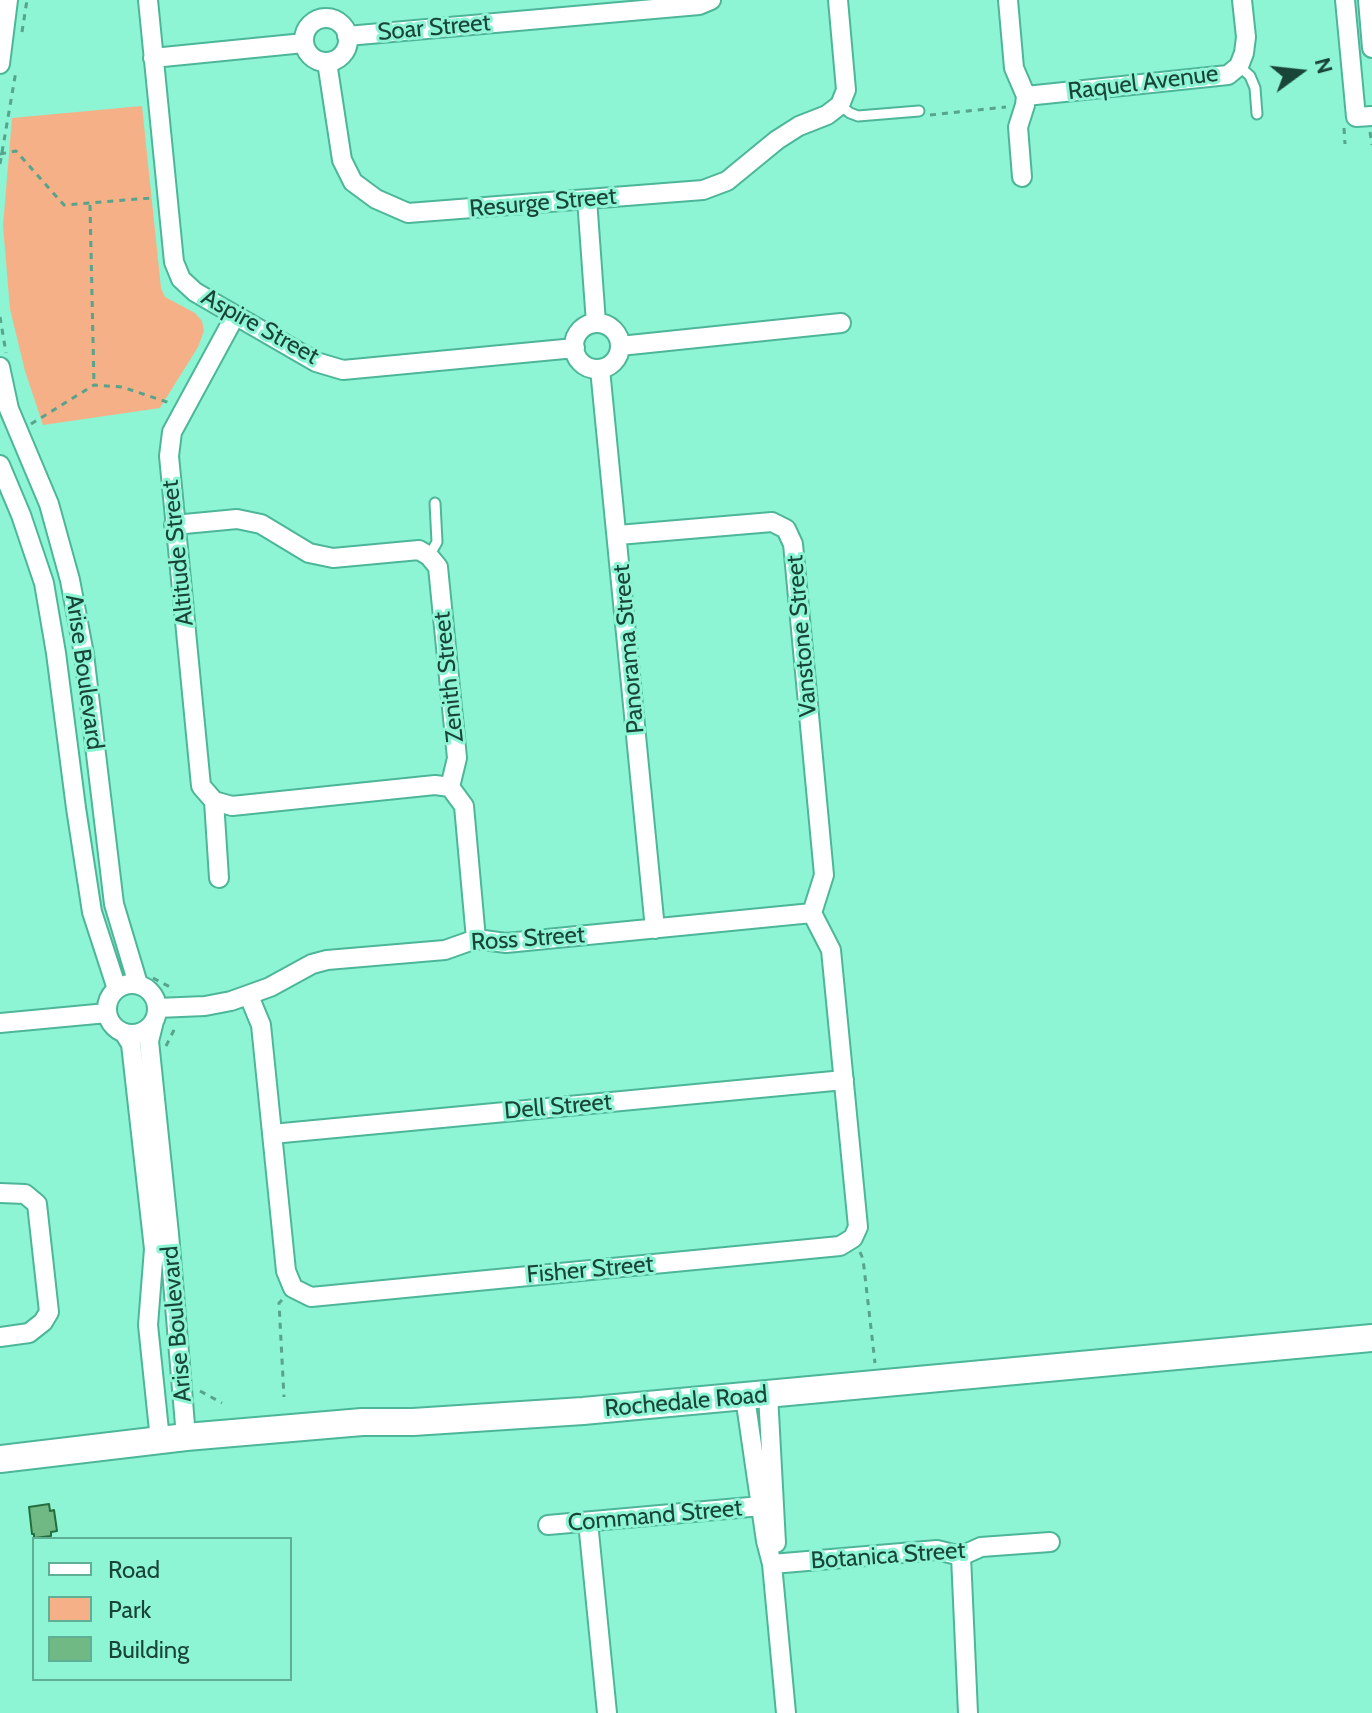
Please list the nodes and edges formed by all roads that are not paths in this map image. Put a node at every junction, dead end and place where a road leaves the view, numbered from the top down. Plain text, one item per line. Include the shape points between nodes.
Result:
1 (8, 0) edge
2 (148, 0) edge
3 (711, 0) edge
4 (838, 0) edge
5 (1008, 0) edge
6 (1242, 0) edge
7 (1345, 0) edge
8 (1368, 0) edge
9 (322, 9) edge
10 (347, 36) junction
11 (304, 43) junction
12 (1372, 48) edge
13 (153, 58) junction
14 (327, 62) junction
15 (9, 63) edge
16 (1239, 66) junction
17 (1026, 100) junction
18 (840, 105) junction
19 (919, 111) road end
20 (1257, 114) dead end
21 (1372, 116) edge
22 (1022, 177) dead end
23 (587, 199) junction
24 (235, 316) junction
25 (596, 323) junction
26 (841, 323) dead end
27 (620, 346) junction
28 (575, 348) junction
29 (0, 367) edge
30 (600, 369) junction
31 (0, 465) edge
32 (435, 503) dead end
33 (174, 525) junction
34 (618, 535) junction
35 (429, 556) junction
36 (450, 787) junction
37 (214, 801) junction
38 (219, 878) dead end
39 (812, 913) junction
40 (655, 929) junction
41 (476, 939) junction
42 (138, 984) junction
43 (117, 989) junction
44 (249, 996) junction
45 (107, 1013) junction
46 (156, 1014) junction
47 (0, 1023) edge
48 (124, 1033) junction
49 (844, 1080) junction
50 (272, 1134) junction
51 (0, 1193) edge
52 (0, 1337) edge
53 (1372, 1338) edge
54 (756, 1396) junction
55 (186, 1437) junction
56 (160, 1440) junction
57 (0, 1459) edge
58 (761, 1506) junction
59 (588, 1522) junction
60 (548, 1525) dead end
61 (1050, 1542) dead end
62 (961, 1556) junction
63 (772, 1564) junction
64 (607, 1713) edge
65 (786, 1713) edge
66 (968, 1713) edge

1 - 15 street
2 - 13 street, Aspire Street
3 - 10 street, Soar Street
4 - 18 street via 846,90
5 - 17 street via 1014,68
6 - 16 street, Raquel Avenue via 1246,37
7 - 21 street via 1356,117
8 - 12 street
9 - 10 street
9 - 11 street
10 - 14 street via 345,51
11 - 13 street
11 - 14 street via 312,57
13 - 24 street, Aspire Street via 174,262 181,279 195,292
14 - 23 street, Resurge Street via 342,160 353,182 376,199 408,213
16 - 17 street, Raquel Avenue via 1213,78
16 - 20 lane via 1255,88
17 - 22 street via 1018,127
18 - 19 lane via 858,116
18 - 23 street, Resurge Street via 777,140 735,176 703,190
23 - 25 street
24 - 28 street, Aspire Street via 316,362 343,370
24 - 33 street, Altitude Street via 172,432
25 - 27 street via 613,330
25 - 28 street via 580,331
26 - 27 street
27 - 30 street via 615,361
28 - 30 street via 586,366
29 - 42 street, Arise Boulevard via 9,409 49,504 70,580 114,904
30 - 34 street, Panorama Street
31 - 43 street, Arise Boulevard via 44,583 92,912
32 - 35 lane, Zenith Street via 437,542
33 - 35 street via 237,519 261,524 309,553 333,558 419,550
33 - 37 street, Altitude Street via 201,786
34 - 39 street, Vanstone Street via 772,522 786,529 793,544 824,875
34 - 40 street, Panorama Street
35 - 36 street, Zenith Street via 438,567 457,758
36 - 37 street via 232,806
36 - 41 street via 464,806
37 - 38 street, Altitude Street
39 - 40 street, Ross Street
39 - 49 street via 831,950
40 - 41 street, Ross Street via 506,943
41 - 44 street, Ross Street via 445,950 327,960
42 - 43 street
42 - 46 street via 151,993
43 - 45 street via 108,1000
44 - 46 street, Ross Street
44 - 50 street via 261,1025
45 - 47 street
45 - 48 street
46 - 48 street via 149,1028
46 - 55 street, Arise Boulevard via 149,1041
48 - 56 street, Arise Boulevard via 131,1044 154,1249 148,1325
49 - 50 street, Dell Street
49 - 50 street, Fisher Street via 858,1227 840,1246 311,1297 293,1288 286,1271
51 - 52 street via 25,1194 37,1204 49,1312 29,1333
53 - 54 main road, Rochedale Road
54 - 55 main road, Rochedale Road
54 - 58 street
54 - 63 street via 777,1538
55 - 56 main road, Rochedale Road
56 - 57 main road, Rochedale Road
58 - 59 street, Command Street
58 - 63 street
59 - 60 street, Command Street
59 - 64 street
61 - 62 street, Botanica Street via 981,1547
62 - 63 street, Botanica Street via 937,1550
62 - 66 street
63 - 65 street

